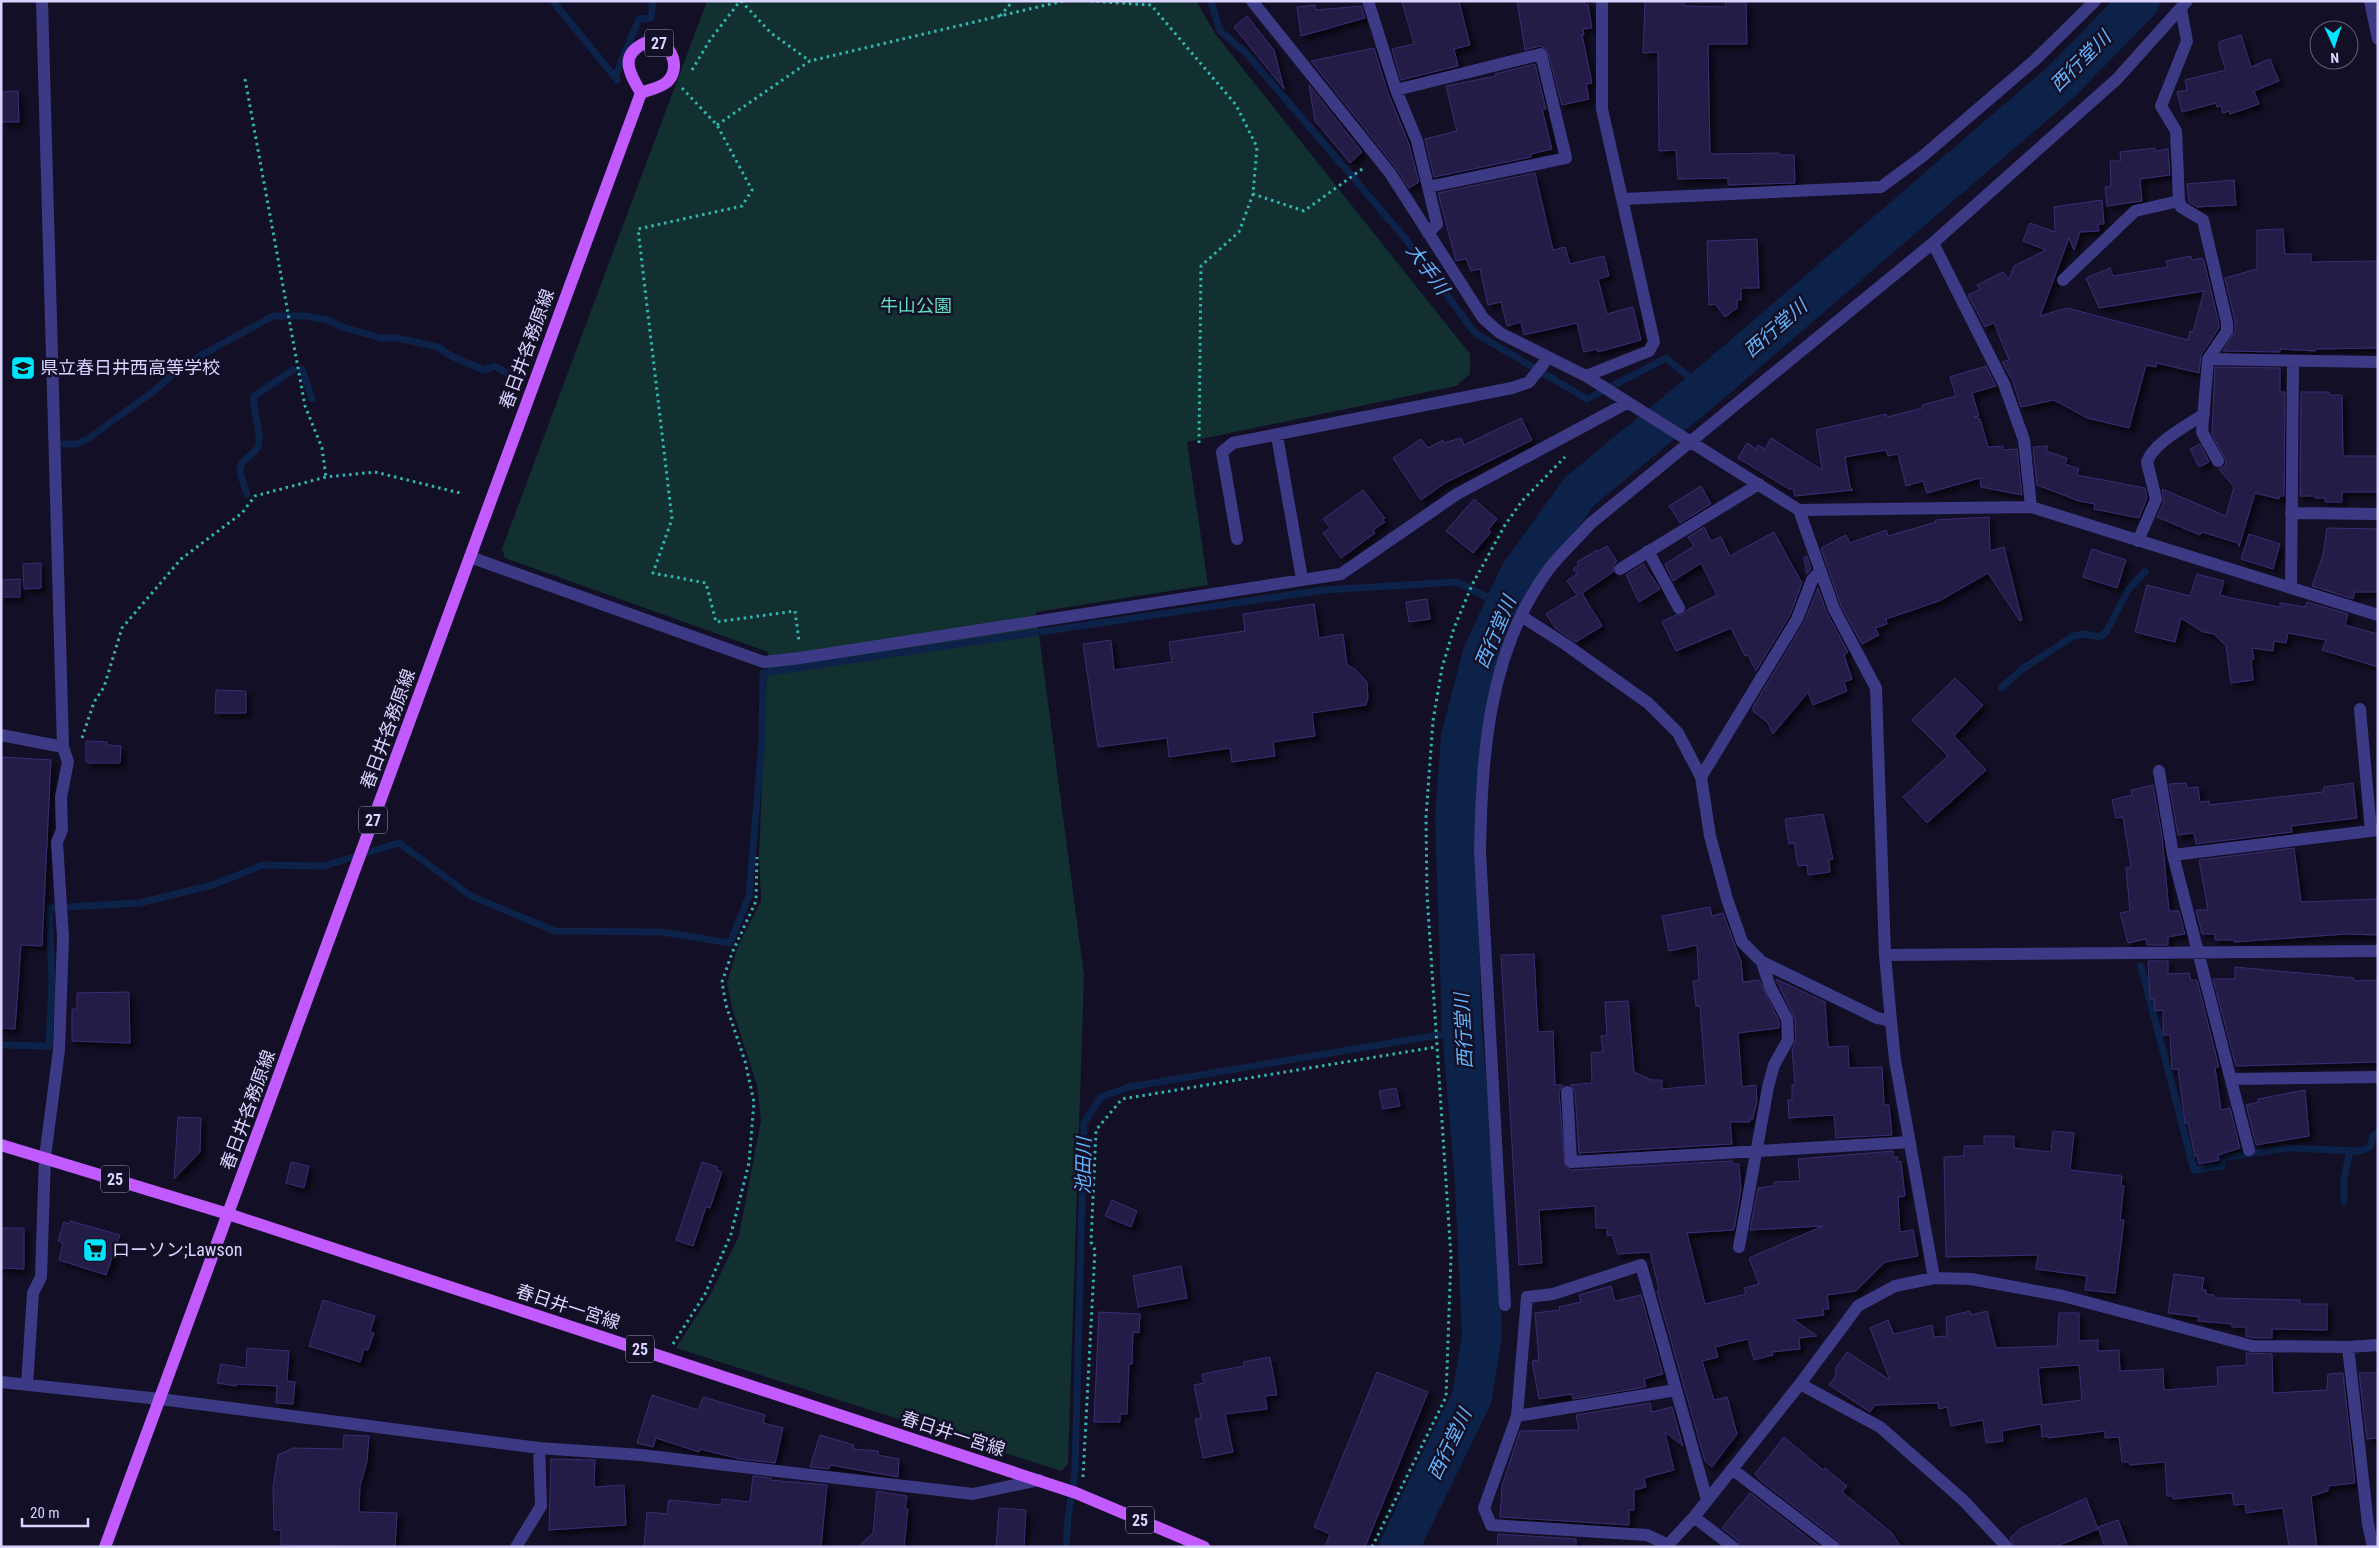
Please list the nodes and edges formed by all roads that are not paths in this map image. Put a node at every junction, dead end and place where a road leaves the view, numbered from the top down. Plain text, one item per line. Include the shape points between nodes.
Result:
1 (42, 1) edge
2 (1252, 1) edge
3 (1368, 1) edge
4 (1602, 1) edge
5 (2095, 1) edge
6 (2370, 1) edge
7 (2184, 5) edge
8 (2378, 39) edge
9 (1396, 90) junction
10 (641, 93) dead end
11 (1428, 187) junction
12 (1623, 199) junction
13 (2179, 201) junction
14 (1428, 233) junction
15 (1933, 243) junction
16 (2063, 280) dead end
17 (1548, 358) junction
18 (2208, 360) junction
19 (2293, 360) junction
20 (2378, 362) edge
21 (1586, 376) junction
22 (1627, 403) junction
23 (2204, 414) junction
24 (1277, 436) junction
25 (1691, 441) junction
26 (2218, 461) dead end
27 (1759, 484) junction
28 (2032, 507) junction
29 (1799, 510) junction
30 (2291, 513) junction
31 (2378, 514) edge
32 (1237, 539) dead end
33 (2138, 541) junction
34 (1648, 551) junction
35 (470, 557) junction
36 (1620, 569) dead end
37 (1820, 571) junction
38 (1302, 579) junction
39 (2290, 588) junction
40 (1679, 608) dead end
41 (2378, 615) edge
42 (1521, 616) junction
43 (2360, 709) dead end
44 (1, 735) edge
45 (64, 751) junction
46 (2159, 771) dead end
47 (1702, 777) junction
48 (2374, 831) edge
49 (2173, 855) junction
50 (2378, 950) edge
51 (2198, 952) junction
52 (1885, 955) junction
53 (1762, 962) junction
54 (1891, 1021) junction
55 (2378, 1077) edge
56 (2231, 1079) junction
57 (1567, 1092) dead end
58 (1910, 1142) junction
59 (1, 1145) edge
60 (2249, 1150) dead end
61 (1756, 1151) junction
62 (45, 1157) junction
63 (228, 1214) junction
64 (1739, 1247) dead end
65 (1934, 1278) junction
66 (1505, 1305) dead end
67 (2378, 1345) edge
68 (2348, 1347) junction
69 (1, 1382) edge
70 (1800, 1384) junction
71 (27, 1385) junction
72 (1676, 1390) junction
73 (160, 1399) junction
74 (1517, 1416) junction
75 (539, 1448) junction
76 (1732, 1469) junction
77 (1039, 1480) junction
78 (1707, 1500) junction
79 (1694, 1517) junction
80 (2373, 1524) edge
81 (1668, 1546) edge
82 (105, 1547) edge
83 (516, 1547) edge
84 (1204, 1547) edge
85 (1733, 1547) edge
86 (1834, 1547) edge
87 (2007, 1547) edge
88 (2372, 1547) edge

1 - 45 street
2 - 14 street via 1390,173
3 - 9 street
4 - 12 street via 1602,109
5 - 12 street via 2034,60 1881,187
6 - 8 street
7 - 13 street via 2187,41 2161,106 2176,131
7 - 15 street via 2117,79
9 - 11 street via 1417,141
9 - 11 street via 1541,54 1566,158
10 - 35 main road, 春日井各務原線 / 27
11 - 14 street via 1437,224
12 - 21 street via 1654,342 1649,351
13 - 16 street via 2135,211
13 - 18 street via 2181,207 2203,220 2228,323 2227,331
14 - 17 street via 1483,318 1500,333
15 - 25 street
15 - 28 street via 2004,384 2024,440
17 - 21 street
17 - 24 street via 1529,382 1512,388
18 - 19 street
18 - 23 street
19 - 20 street
19 - 30 street
21 - 22 street
22 - 25 street
22 - 38 street via 1456,494 1341,574
23 - 26 street via 2202,432
23 - 33 street via 2170,436 2149,457 2147,462 2156,499
24 - 32 street via 1233,443 1222,452
24 - 38 street
25 - 27 street
25 - 42 street via 1590,524 1550,569
27 - 29 street
27 - 34 street
28 - 29 street
28 - 33 street
29 - 37 street
30 - 31 street
30 - 39 street
33 - 39 street
34 - 36 street
34 - 40 street
35 - 38 street via 764,662
35 - 63 main road, 春日井各務原線 / 27
37 - 47 street via 1812,580 1797,618
37 - 52 street via 1834,609 1876,688
39 - 41 street
42 - 47 street via 1648,702 1678,733
42 - 66 street via 1503,660 1490,711 1482,786 1480,852
43 - 48 street
44 - 45 street
45 - 62 street via 68,762 61,797 62,830 57,842 63,938 59,1050
46 - 49 street
47 - 53 street via 1710,836 1727,899 1742,942
48 - 49 street
49 - 51 street
50 - 51 street
51 - 52 street
51 - 56 street
52 - 54 street
53 - 54 street via 1877,1018
53 - 61 street via 1770,987 1787,1019 1788,1040 1774,1065
54 - 58 street
55 - 56 street
56 - 60 street
57 - 61 street via 1571,1162
58 - 61 street
58 - 65 street
59 - 62 main road, 春日井一宮線 / 25
61 - 64 street
62 - 63 main road, 春日井一宮線 / 25
62 - 71 street via 41,1277 33,1294
63 - 73 main road, 春日井各務原線 / 27
63 - 77 main road, 春日井一宮線 / 25
65 - 68 street via 1972,1279 2063,1296 2252,1346
65 - 70 street via 1895,1286 1858,1306
67 - 68 street
68 - 80 street
69 - 71 street
70 - 76 street
70 - 87 street via 1880,1427 1962,1500
71 - 73 street
72 - 74 street
72 - 74 street via 1641,1265 1553,1294 1527,1297
72 - 78 street
73 - 75 street
73 - 82 main road, 春日井各務原線 / 27
74 - 81 street via 1484,1508 1491,1525 1647,1535
75 - 77 street via 640,1455 973,1494
75 - 83 street via 541,1506
76 - 78 street
76 - 86 street
77 - 84 main road, 春日井一宮線 / 25
78 - 79 street
79 - 81 street
79 - 85 street
80 - 88 street

